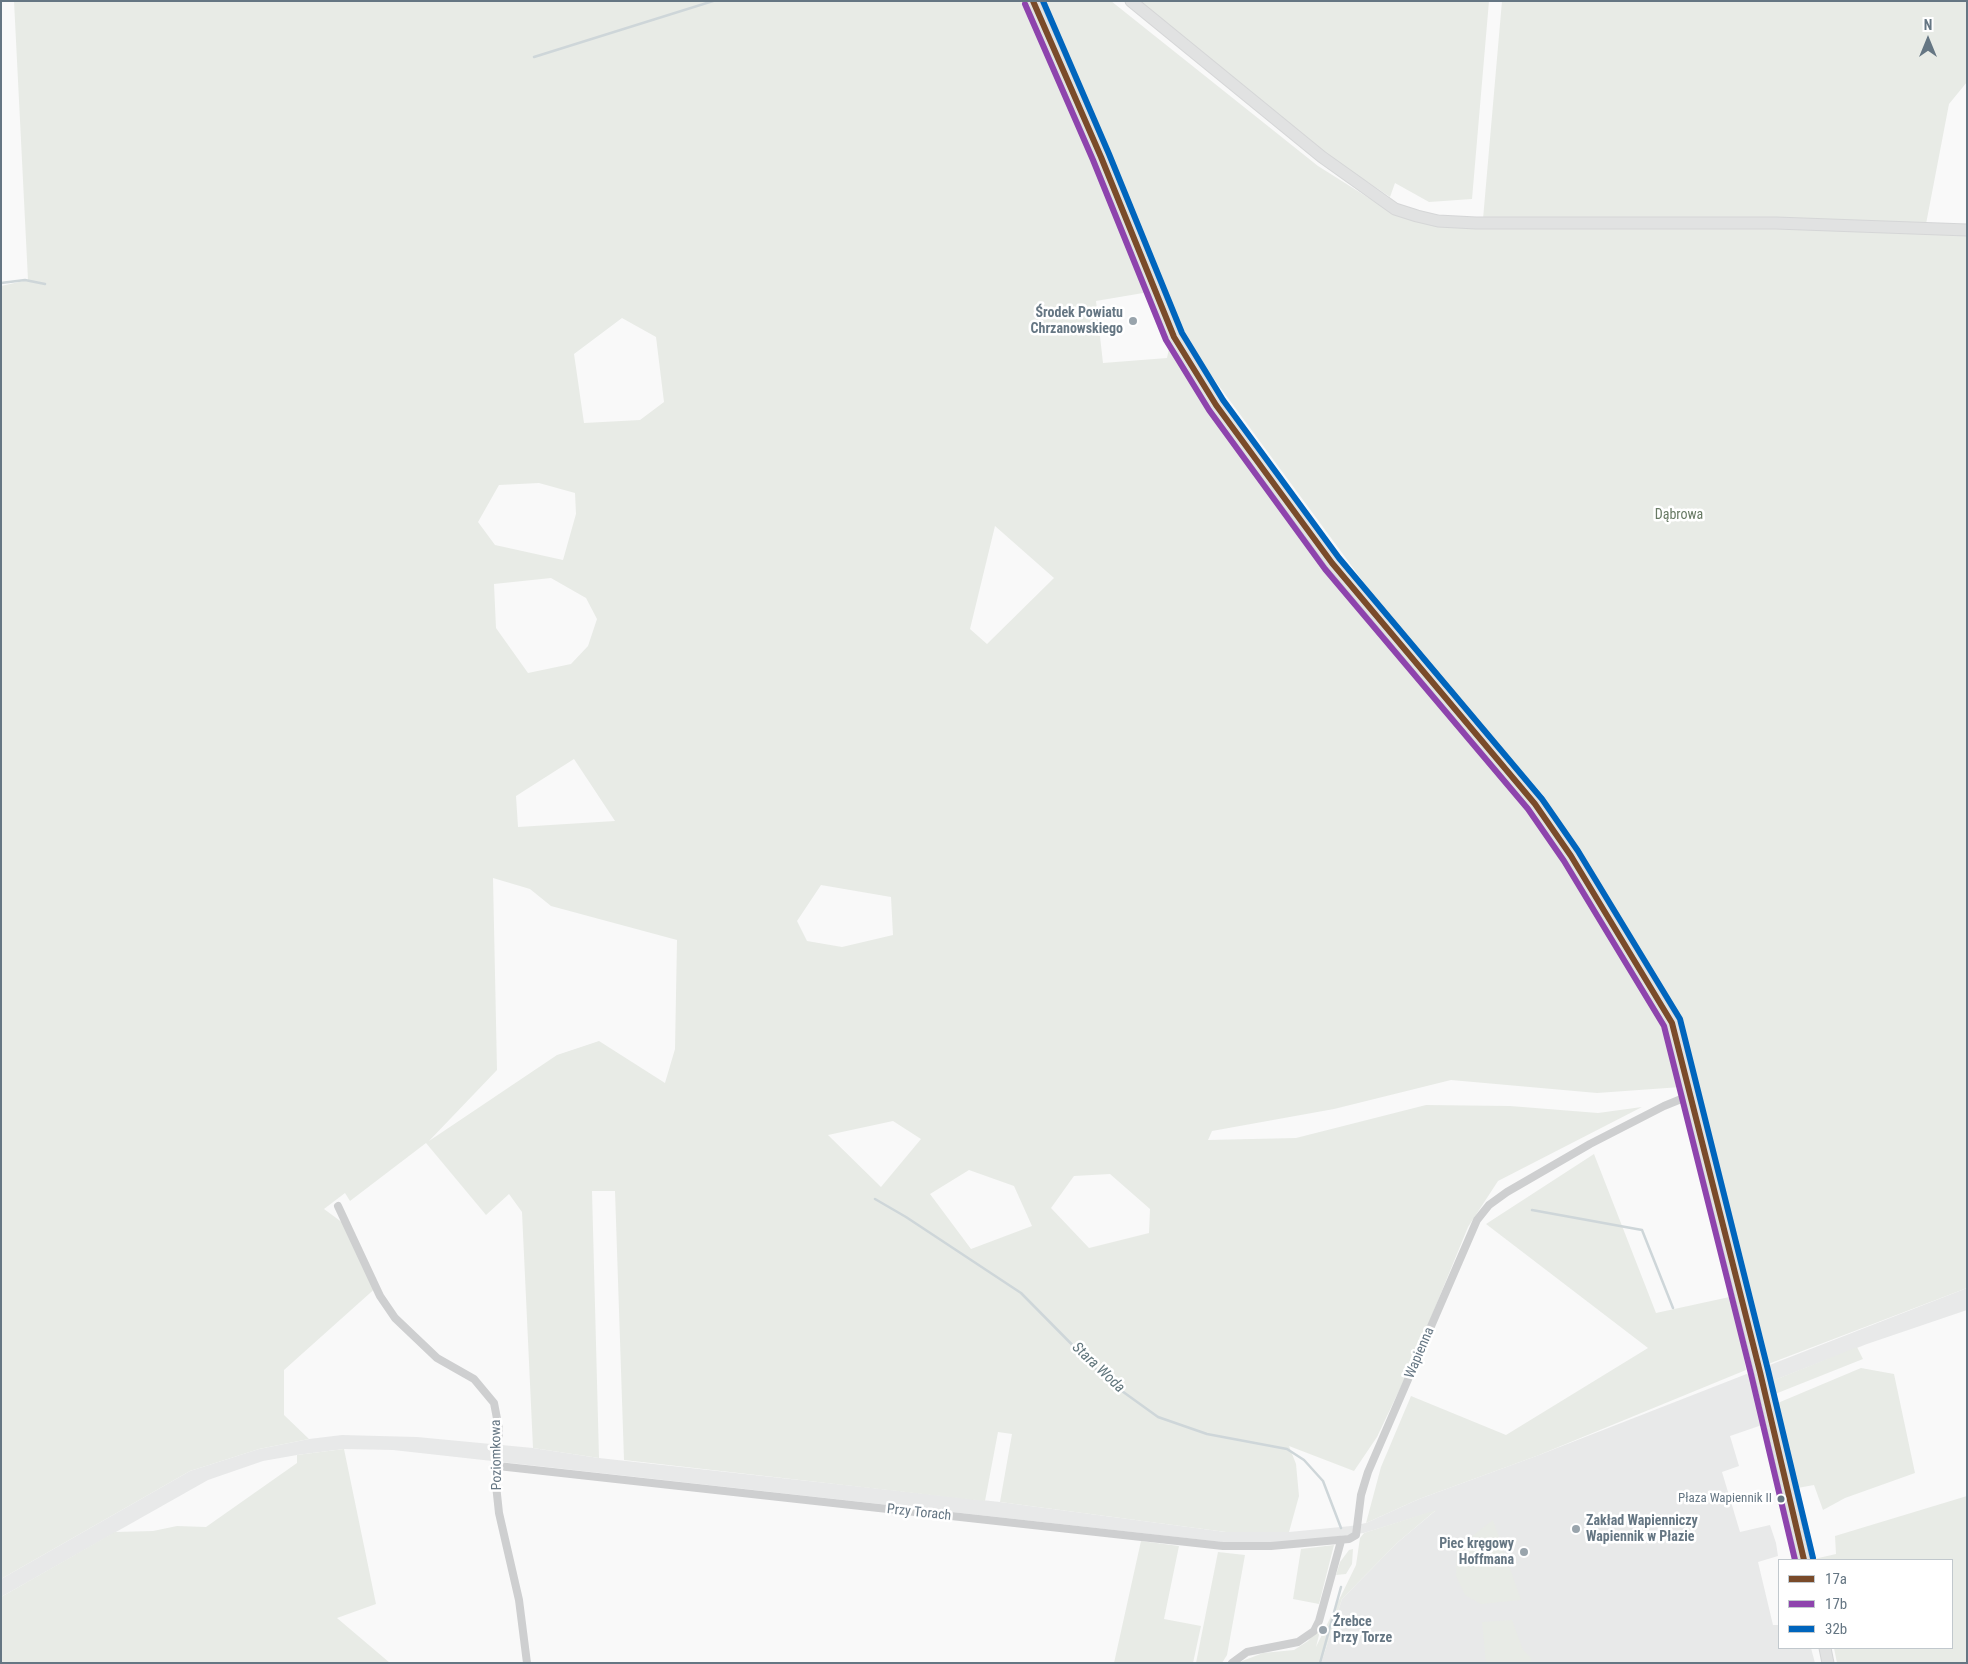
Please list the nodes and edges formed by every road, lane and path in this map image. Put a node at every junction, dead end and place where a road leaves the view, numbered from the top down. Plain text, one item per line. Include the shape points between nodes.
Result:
1 (1033, 1) edge
2 (1131, 1) edge
3 (1967, 230) edge
4 (1692, 1095) junction
5 (338, 1206) dead end
6 (498, 1466) junction
7 (1341, 1541) junction
8 (1804, 1559) edge
9 (1825, 1649) edge
10 (527, 1663) edge
11 (1232, 1663) edge
12 (1828, 1663) edge

1 - 4 main road via 1174,337 1222,413 1332,563 1535,804 1571,856 1672,1023
2 - 3 main road via 1322,157 1395,209 1418,216 1438,221 1476,223 1776,223
4 - 7 street, Wapienna via 1590,1144 1507,1192 1476,1220 1368,1472 1356,1535
4 - 8 main road
5 - 6 street, Poziomkowa via 380,1296 394,1318 437,1358 474,1379 494,1403
6 - 7 street, Przy Torach via 1223,1546
6 - 10 street, Poziomkowa via 499,1512 520,1600
7 - 11 street via 1314,1631 1298,1642 1247,1652
9 - 12 main road

